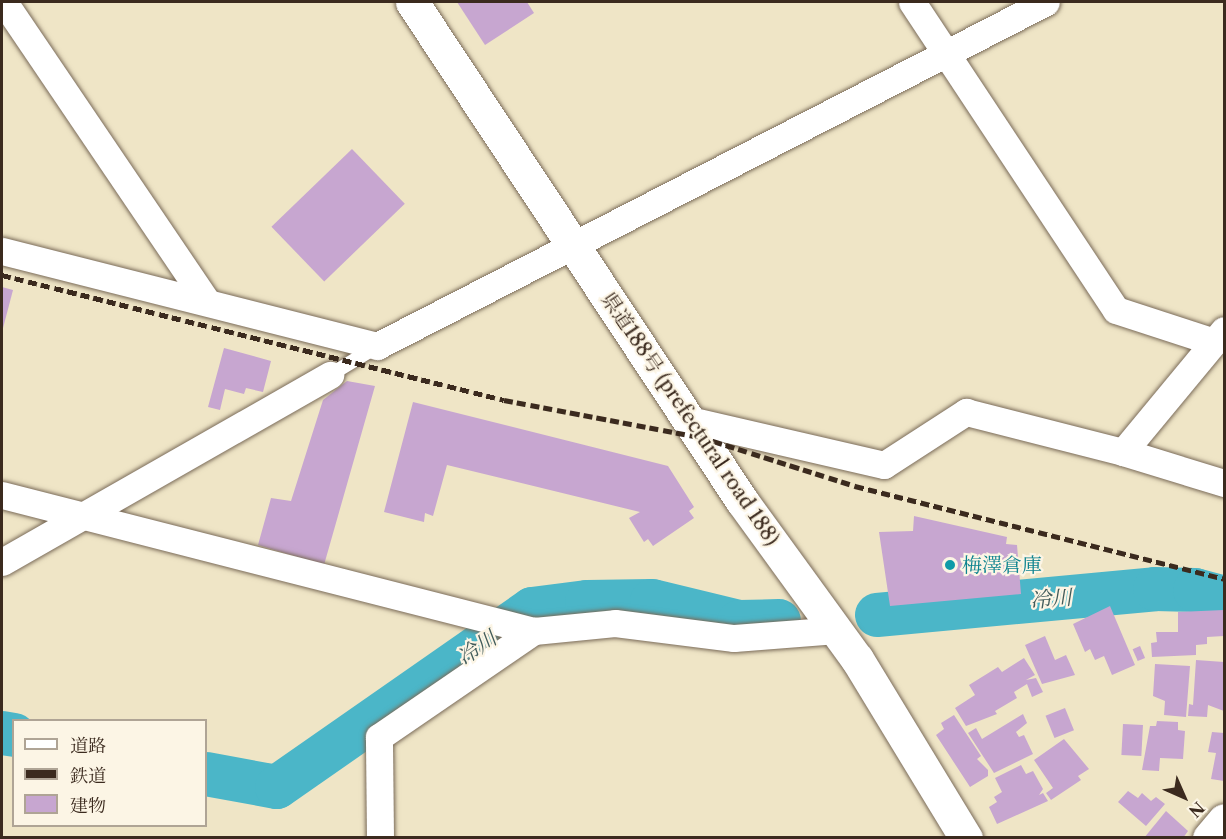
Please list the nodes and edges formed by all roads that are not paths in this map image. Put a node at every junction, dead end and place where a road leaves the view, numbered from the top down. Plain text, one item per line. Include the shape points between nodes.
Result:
1 (4, 2) edge
2 (412, 2) edge
3 (912, 2) edge
4 (1046, 2) edge
5 (947, 54) junction
6 (572, 245) junction
7 (2, 251) edge
8 (206, 300) junction
9 (1219, 336) edge
10 (377, 346) junction
11 (330, 375) joint
12 (689, 420) junction
13 (1123, 452) junction
14 (1224, 483) edge
15 (2, 495) edge
16 (82, 515) junction
17 (2, 562) edge
18 (837, 630) junction
19 (534, 631) junction
20 (1224, 820) edge
21 (380, 837) edge
22 (966, 837) edge
23 (1209, 837) edge

1 - 8 street
2 - 6 main road, 県道188号 (prefectural road 188)
3 - 5 street
4 - 5 street
5 - 6 street
5 - 9 street via 1116,310
6 - 10 street
6 - 12 main road, 県道188号 (prefectural road 188)
7 - 8 street
8 - 10 street
9 - 13 street
10 - 11 lane
11 - 16 street
12 - 13 street via 884,465 966,412
12 - 18 main road, 県道188号 (prefectural road 188) via 742,501
13 - 14 street
15 - 16 street
16 - 17 street
16 - 19 street
18 - 19 street via 734,638 615,623
18 - 22 main road, 県道188号 (prefectural road 188)
19 - 21 street via 380,736
20 - 23 main road

